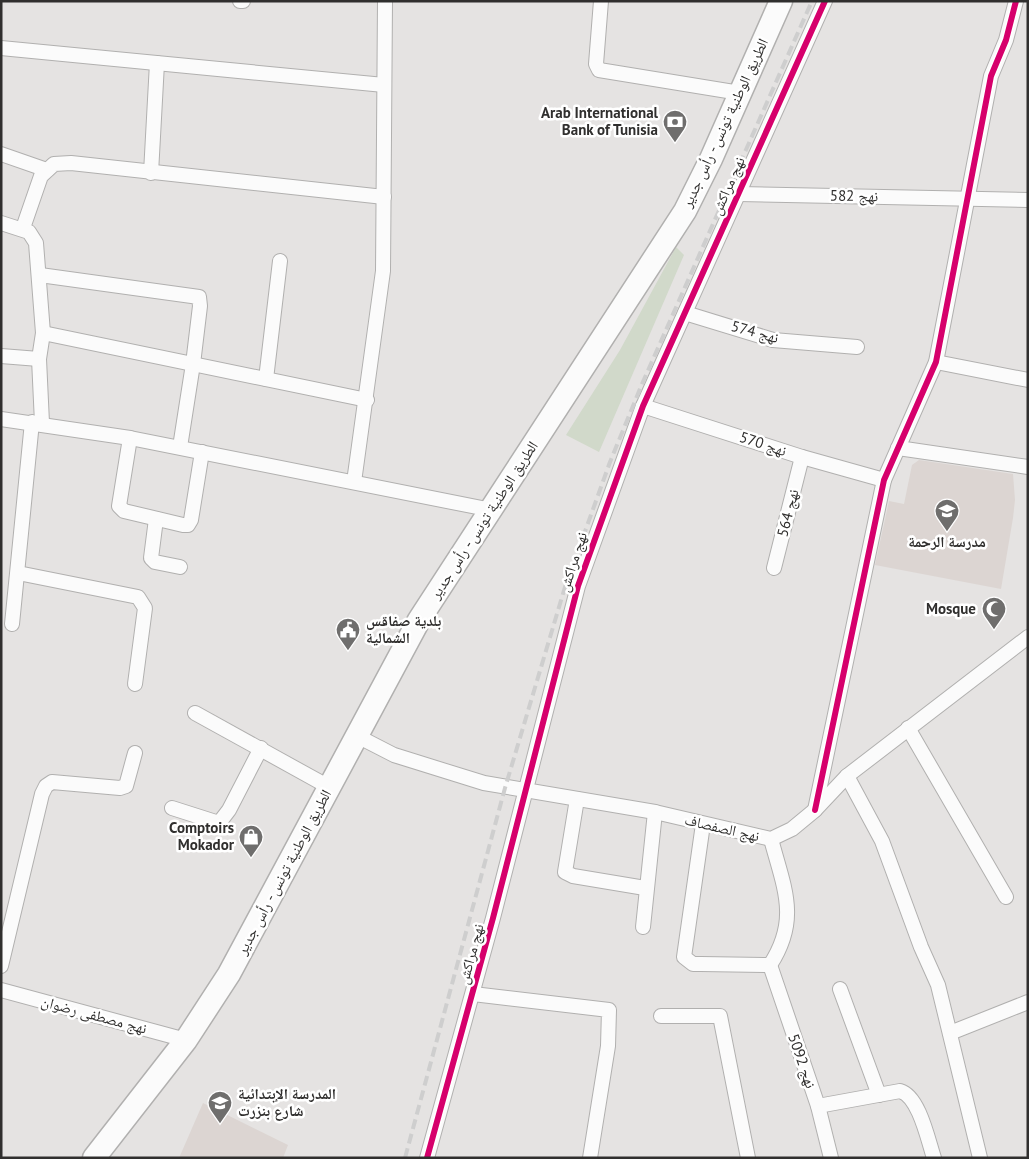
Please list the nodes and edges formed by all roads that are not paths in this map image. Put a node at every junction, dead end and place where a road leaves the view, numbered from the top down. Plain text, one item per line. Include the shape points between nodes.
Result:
1 (385, 1) edge
2 (601, 1) edge
3 (781, 1) edge
4 (825, 1) edge
5 (1016, 1) edge
6 (1, 48) edge
7 (158, 63) junction
8 (384, 84) junction
9 (740, 93) junction
10 (1, 154) edge
11 (47, 170) junction
12 (151, 173) junction
13 (739, 194) junction
14 (384, 197) junction
15 (969, 198) junction
16 (1028, 200) edge
17 (1, 223) edge
18 (23, 228) junction
19 (280, 261) dead end
20 (40, 275) junction
21 (685, 313) junction
22 (43, 333) junction
23 (857, 346) dead end
24 (1, 356) edge
25 (39, 359) junction
26 (936, 362) junction
27 (193, 364) junction
28 (266, 379) junction
29 (1028, 380) edge
30 (367, 400) junction
31 (643, 406) junction
32 (1, 418) edge
33 (37, 422) junction
34 (130, 438) junction
35 (180, 447) junction
36 (898, 448) junction
37 (202, 452) junction
38 (802, 457) junction
39 (1028, 467) edge
40 (884, 480) junction
41 (354, 482) junction
42 (492, 510) junction
43 (156, 519) junction
44 (180, 567) dead end
45 (774, 568) dead end
46 (18, 573) junction
47 (12, 624) dead end
48 (1028, 637) edge
49 (135, 684) dead end
50 (195, 713) dead end
51 (908, 728) junction
52 (357, 736) junction
53 (261, 748) junction
54 (135, 754) dead end
55 (847, 776) junction
56 (329, 787) junction
57 (525, 792) junction
58 (577, 798) junction
59 (172, 808) dead end
60 (815, 810) junction
61 (655, 812) junction
62 (703, 824) junction
63 (771, 840) junction
64 (646, 888) junction
65 (1006, 897) dead end
66 (643, 927) dead end
67 (770, 965) junction
68 (1, 966) edge
69 (840, 989) dead end
70 (1, 990) edge
71 (473, 994) junction
72 (1028, 1002) edge
73 (661, 1016) dead end
74 (950, 1033) junction
75 (186, 1040) junction
76 (879, 1095) junction
77 (818, 1106) junction
78 (94, 1158) edge
79 (427, 1158) edge
80 (590, 1158) edge
81 (748, 1158) edge
82 (831, 1158) edge
83 (934, 1158) edge
84 (980, 1158) edge

1 - 8 street
2 - 9 street via 596,64 599,70
3 - 9 main road, الطريق الوطنية تونس - رأس جدير
4 - 13 street, نهج مراكش
5 - 15 street via 1006,40 991,76
6 - 7 street
7 - 8 street
7 - 12 street
8 - 14 street
9 - 42 main road, الطريق الوطنية تونس - رأس جدير via 685,211
10 - 11 street
11 - 12 street via 54,164 72,163
11 - 18 street via 38,182
12 - 14 street
13 - 15 street, نهج 582
13 - 21 street, نهج مراكش
14 - 30 street via 383,271
15 - 16 street, نهج 582
15 - 26 street
17 - 18 street
18 - 20 street via 36,243
19 - 28 street
20 - 22 street
20 - 27 street via 199,297
21 - 23 street, نهج 574 via 773,340
21 - 31 street, نهج مراكش
22 - 25 street
22 - 27 street
24 - 25 street
25 - 33 street
26 - 29 street
26 - 36 street
27 - 28 street
27 - 35 street
28 - 30 street
30 - 41 street
31 - 38 street, نهج 570
31 - 57 street, نهج مراكش via 578,586
32 - 33 street
33 - 34 street
33 - 46 street
34 - 35 street
34 - 43 street via 119,506 124,511
35 - 37 street
36 - 39 street
36 - 40 street
37 - 41 street
37 - 43 street via 188,524
38 - 40 street, نهج 570
38 - 45 street, نهج 564
40 - 60 street
41 - 42 street
42 - 52 main road, الطريق الوطنية تونس - رأس جدير via 419,620
43 - 44 street via 151,558 155,562
46 - 47 street
46 - 49 street via 138,597 145,608
48 - 51 street, نهج الصفصاف
50 - 53 street
51 - 55 street, نهج الصفصاف
51 - 65 street
52 - 56 main road, الطريق الوطنية تونس - رأس جدير
52 - 57 street, نهج الصفصاف via 425,766
53 - 56 street
53 - 59 street via 219,823
54 - 68 street via 126,786 52,782 46,786
55 - 60 street, نهج الصفصاف
55 - 74 street via 882,841 938,985
56 - 75 main road, الطريق الوطنية تونس - رأس جدير via 230,974
57 - 58 street, نهج الصفصاف
57 - 71 street, نهج مراكش
58 - 61 street, نهج الصفصاف
58 - 64 street via 564,872
60 - 63 street, نهج الصفصاف via 785,834
61 - 62 street, نهج الصفصاف
61 - 64 street
62 - 63 street, نهج الصفصاف
62 - 67 street via 684,957 693,964
63 - 67 street via 788,911 788,924 780,950
64 - 66 street
67 - 77 street, نهج 5092
69 - 76 street
70 - 75 street, نهج مصطفى رضوان
71 - 79 street, نهج مراكش
71 - 80 street via 609,1010 607,1054
72 - 74 street
73 - 81 street via 720,1016
74 - 84 street
75 - 78 main road, الطريق الوطنية تونس - رأس جدير
76 - 77 street
76 - 83 street via 900,1091 910,1095
77 - 82 street, نهج 5092

